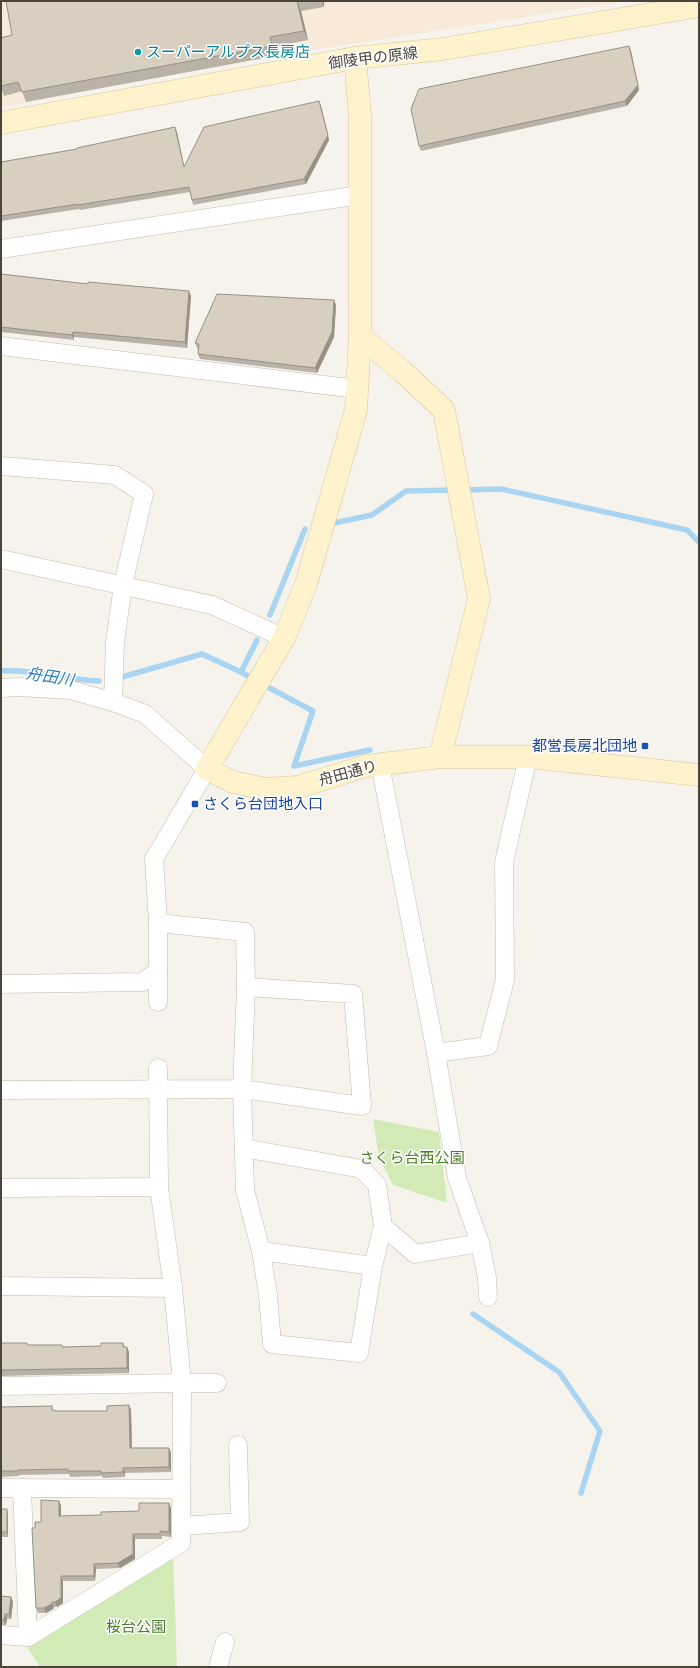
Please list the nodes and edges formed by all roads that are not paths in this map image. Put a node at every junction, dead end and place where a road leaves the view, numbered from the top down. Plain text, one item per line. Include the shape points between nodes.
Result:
1 (699, 6) edge
2 (355, 58) junction
3 (1, 123) edge
4 (360, 195) junction
5 (1, 250) edge
6 (360, 336) junction
7 (1, 346) edge
8 (357, 389) junction
9 (1, 466) edge
10 (1, 559) edge
11 (124, 585) junction
12 (284, 638) junction
13 (1, 688) edge
14 (113, 702) junction
15 (440, 757) junction
16 (528, 757) junction
17 (380, 764) junction
18 (206, 769) junction
19 (699, 774) edge
20 (158, 923) junction
21 (158, 971) junction
22 (1, 984) edge
23 (246, 987) junction
24 (158, 1002) dead end
25 (436, 1053) junction
26 (158, 1068) dead end
27 (242, 1089) junction
28 (1, 1090) edge
29 (158, 1090) junction
30 (244, 1148) junction
31 (159, 1187) junction
32 (1, 1188) edge
33 (383, 1226) junction
34 (480, 1243) junction
35 (261, 1250) junction
36 (373, 1266) junction
37 (1, 1286) edge
38 (173, 1288) junction
39 (488, 1298) dead end
40 (182, 1383) junction
41 (217, 1383) dead end
42 (1, 1386) edge
43 (238, 1445) dead end
44 (1, 1488) edge
45 (22, 1488) junction
46 (182, 1489) junction
47 (181, 1526) junction
48 (1, 1635) edge
49 (28, 1637) junction
50 (225, 1642) dead end
51 (218, 1667) edge

1 - 2 street, 御陵甲の原線 via 443,49
2 - 3 street, 御陵甲の原線
2 - 4 street via 360,114
4 - 5 street
4 - 6 street
6 - 8 street
6 - 15 street via 444,410 457,477 479,599
7 - 8 street
8 - 12 street via 356,410 306,584
9 - 11 street via 115,475 144,494
10 - 11 street
11 - 12 street via 212,605
11 - 14 street via 115,642
12 - 18 street
13 - 14 street, 舟田通り via 71,690
14 - 18 street, 舟田通り via 145,714
15 - 16 street, 舟田通り
15 - 17 street, 舟田通り
16 - 19 street, 舟田通り
16 - 25 street via 504,862 505,980 488,1046
17 - 18 street, 舟田通り via 298,787 266,789 233,782
17 - 25 street
18 - 20 street via 154,859
20 - 21 street
20 - 23 street via 245,932
21 - 22 street via 143,982
21 - 24 street
23 - 27 street
23 - 27 street via 353,994 362,1106
25 - 34 street via 457,1178
26 - 29 street
27 - 29 street
27 - 30 street
28 - 29 street
29 - 31 street
30 - 33 street via 362,1169 377,1185
30 - 35 street via 245,1190
31 - 32 street
31 - 38 street
33 - 34 street via 415,1254
33 - 36 street
34 - 39 street
35 - 36 street
35 - 36 street via 272,1344 359,1353
37 - 38 street
38 - 40 street
40 - 41 street
40 - 42 street
40 - 46 street
43 - 47 street via 240,1522
44 - 45 street
45 - 46 street
45 - 49 street
46 - 47 street
47 - 49 street via 181,1543
48 - 49 street
50 - 51 street

